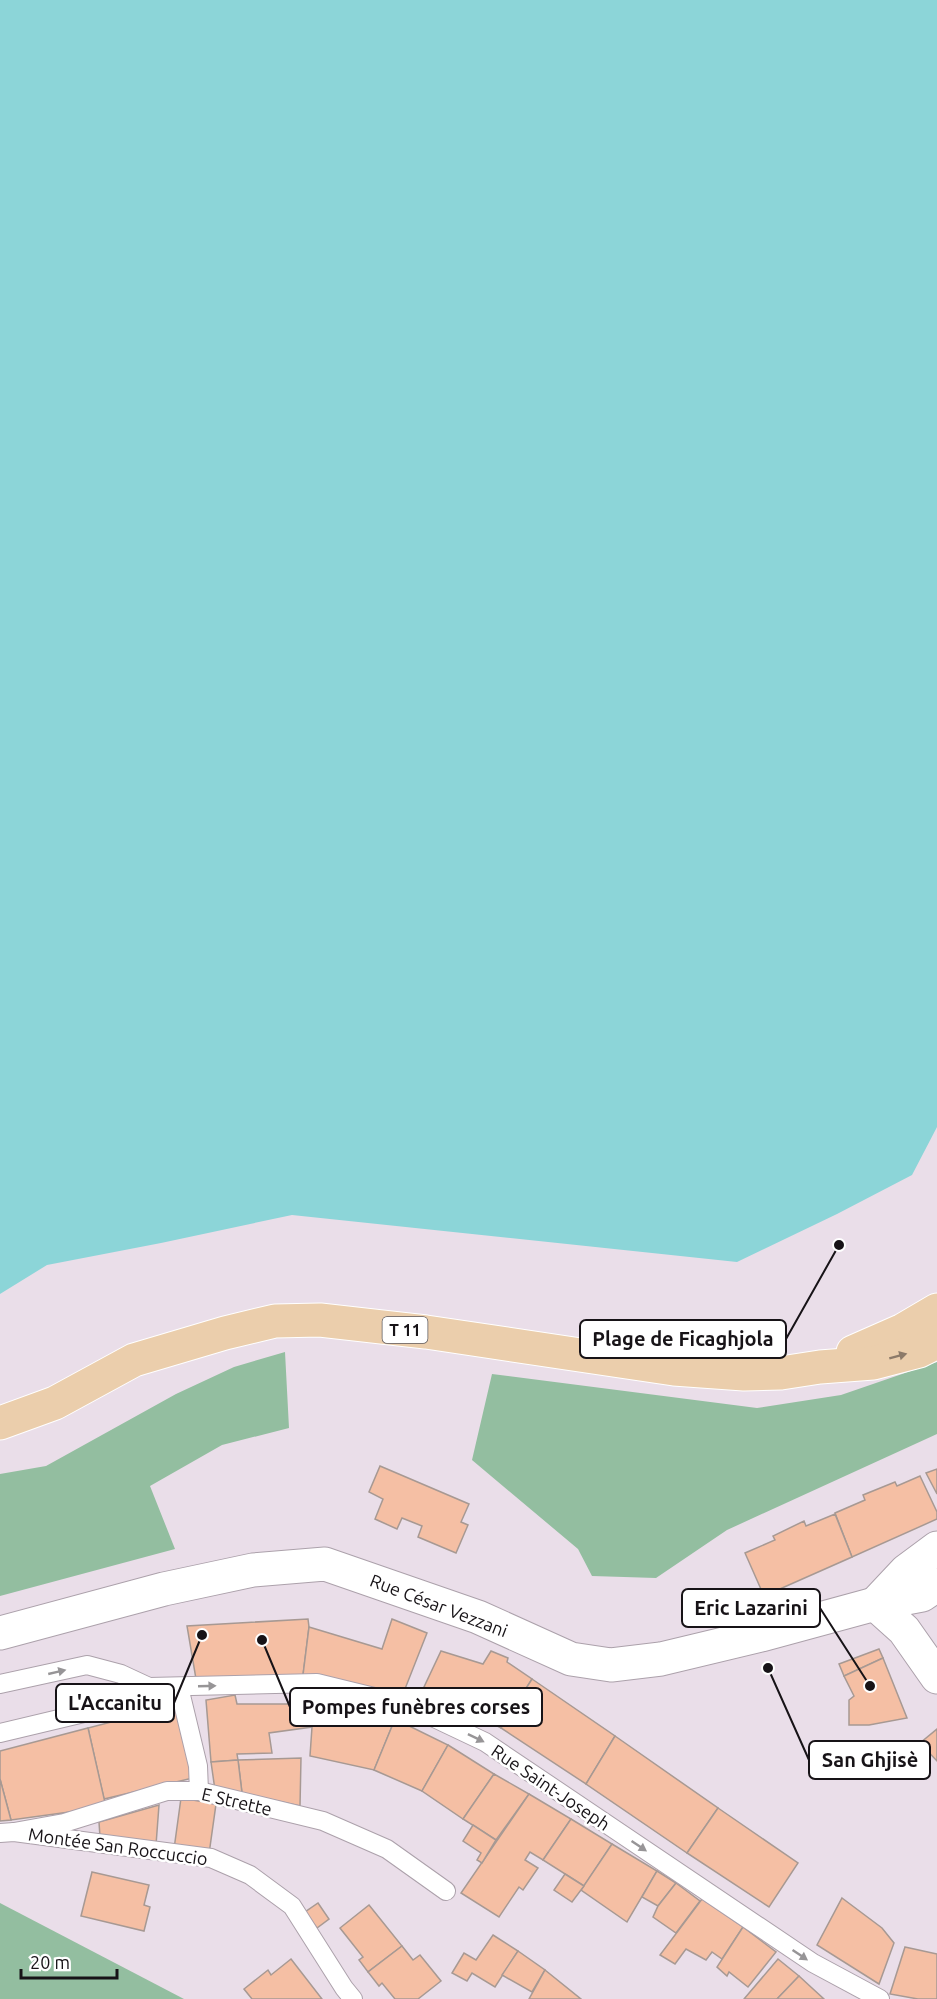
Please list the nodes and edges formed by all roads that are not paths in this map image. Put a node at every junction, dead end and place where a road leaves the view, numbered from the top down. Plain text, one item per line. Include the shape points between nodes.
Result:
1 (937, 1310) edge
2 (937, 1342) edge
3 (820, 1367) junction
4 (0, 1423) edge
5 (937, 1548) edge
6 (937, 1585) edge
7 (874, 1604) junction
8 (0, 1633) edge
9 (937, 1677) edge
10 (0, 1684) edge
11 (149, 1687) junction
12 (179, 1687) junction
13 (0, 1733) edge
14 (199, 1791) junction
15 (7, 1832) edge
16 (446, 1891) dead end
17 (353, 1999) edge
18 (880, 1999) edge

1 - 3 main road, T 11 via 903,1330
3 -> 2 main road, T 11 via 873,1363
3 - 4 main road, T 11 via 744,1374 674,1369 426,1332 332,1321 275,1321 134,1360 55,1403
5 - 7 main road via 906,1571
6 - 7 main road, Rue César Vezzani via 922,1595
7 - 8 main road, Rue César Vezzani via 661,1659 611,1665 571,1659 478,1617 325,1564 253,1570 164,1589
7 - 9 main road via 904,1630
10 -> 11 lane via 87,1665
11 - 12 lane, Rue Saint-Joseph
11 - 13 lane via 126,1703
12 - 14 lane via 198,1766
12 -> 18 lane, Rue Saint-Joseph via 317,1683 407,1705 485,1742 813,1963
14 - 15 lane, E Strette via 167,1791 64,1823
14 - 16 lane, E Strette via 323,1821 387,1849
15 - 17 lane, Montée San Roccuccio via 212,1858 250,1875 292,1906

